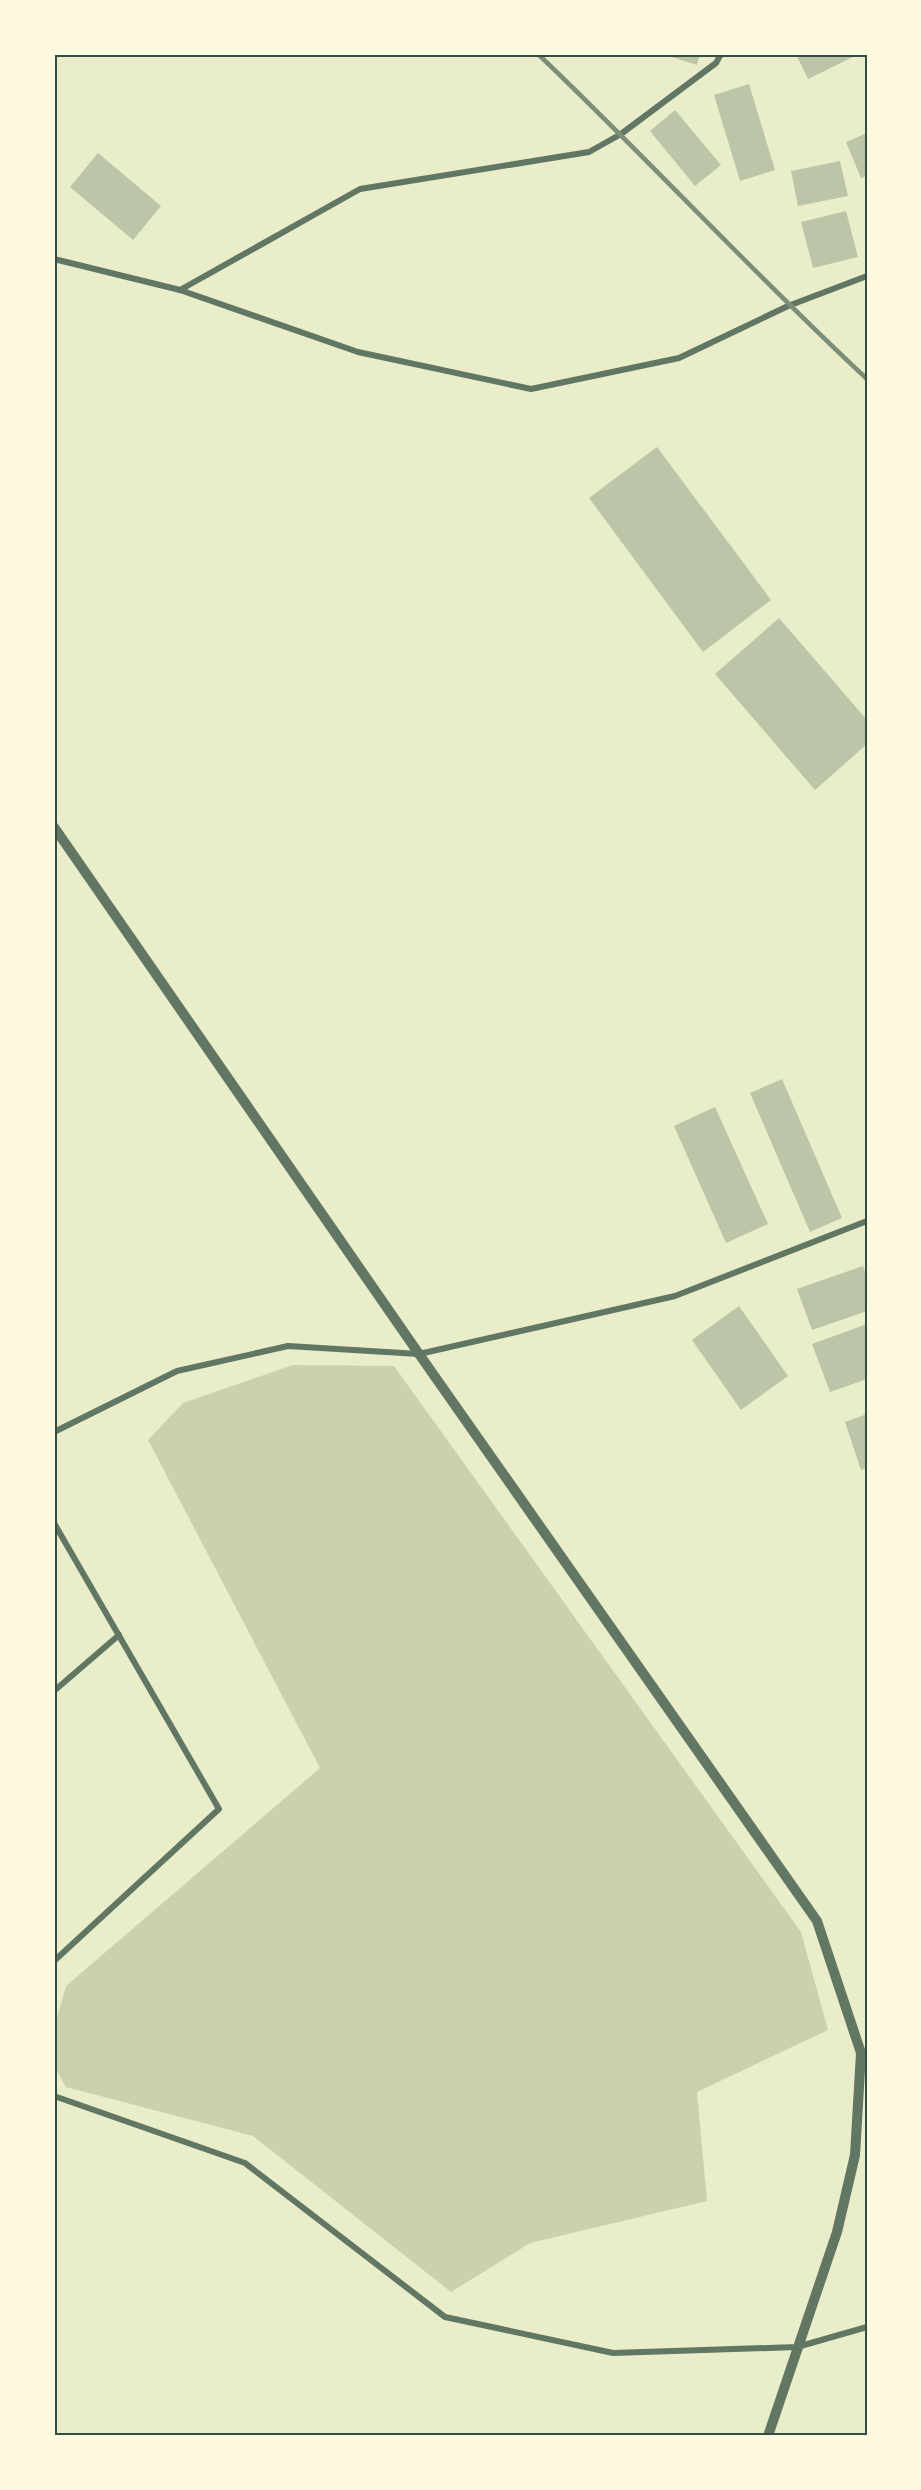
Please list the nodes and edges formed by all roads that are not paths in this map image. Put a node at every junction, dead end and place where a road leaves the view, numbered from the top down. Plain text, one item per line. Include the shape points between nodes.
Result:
1 (721, 54) edge
2 (54, 258) edge
3 (867, 276) edge
4 (180, 291) junction
5 (54, 827) edge
6 (867, 1221) edge
7 (419, 1354) junction
8 (54, 1432) edge
9 (54, 1523) edge
10 (119, 1635) junction
11 (54, 1690) edge
12 (54, 1961) edge
13 (54, 2097) edge
14 (867, 2327) edge
15 (797, 2347) junction
16 (768, 2436) edge

1 - 4 street via 716,63 621,134 589,152 360,189
2 - 4 street
3 - 4 street via 788,306 679,358 531,389 358,352
5 - 7 street
6 - 7 street via 675,1296
7 - 8 street via 288,1346 177,1371
7 - 15 street via 817,1921 861,2053 855,2155 837,2232
9 - 10 street
10 - 11 street
10 - 12 street via 219,1809
13 - 15 street via 245,2163 445,2317 613,2353
14 - 15 street
15 - 16 street

